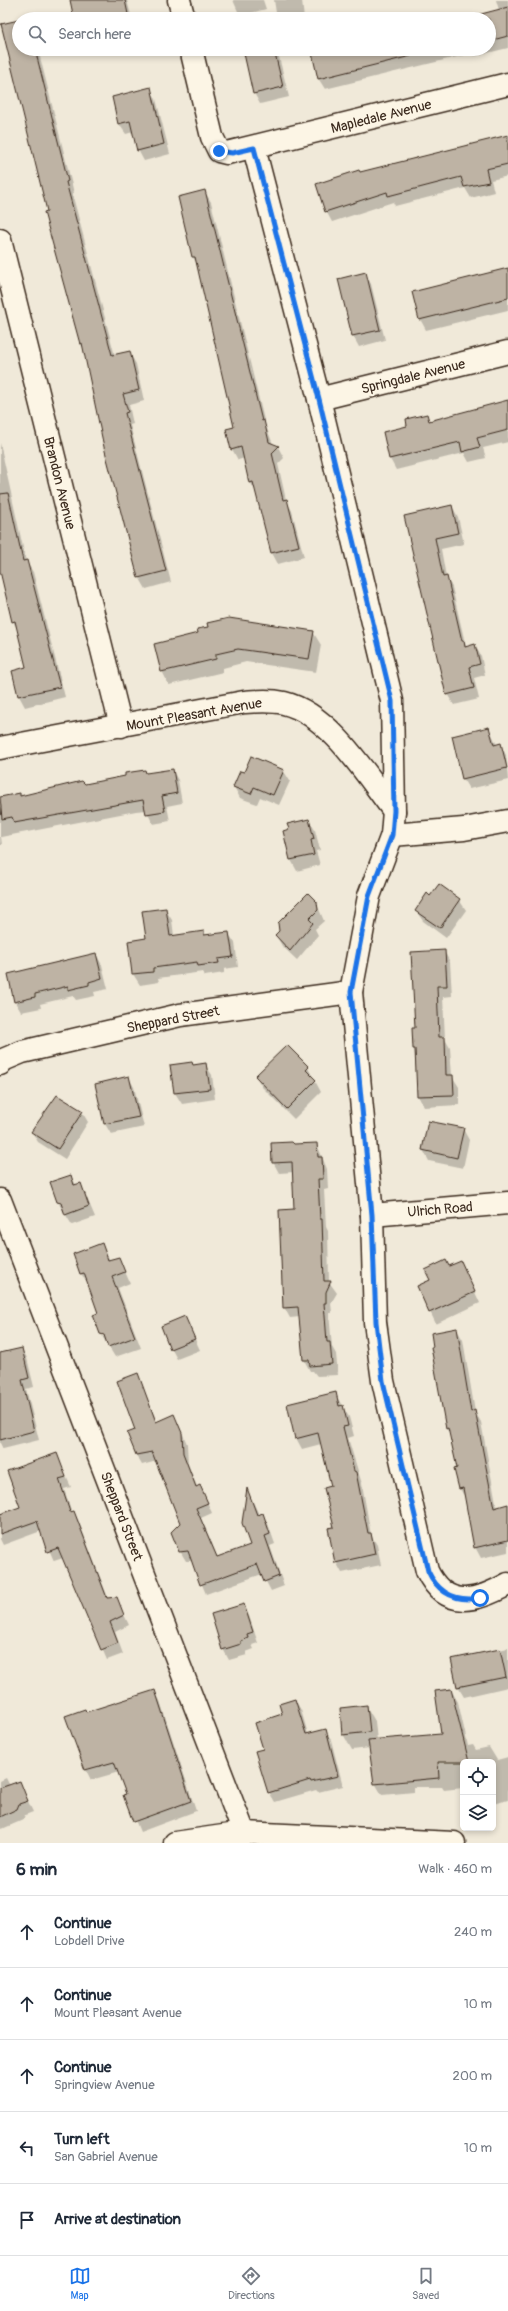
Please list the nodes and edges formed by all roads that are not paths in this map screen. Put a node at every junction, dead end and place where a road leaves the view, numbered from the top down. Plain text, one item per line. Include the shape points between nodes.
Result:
1 (179, 0) edge
2 (182, 12) edge
3 (193, 56) edge
4 (508, 84) edge
5 (254, 148) junction
6 (0, 240) edge
7 (508, 352) edge
8 (319, 399) junction
9 (121, 726) junction
10 (0, 748) edge
11 (394, 811) junction
12 (508, 821) edge
13 (392, 835) junction
14 (351, 992) junction
15 (0, 1064) edge
16 (0, 1200) edge
17 (508, 1203) edge
18 (372, 1215) junction
19 (508, 1584) edge
20 (244, 1833) junction
21 (175, 1843) edge
22 (454, 1843) edge

1 - 2 street
3 - 5 street, Mapledale Avenue via 216,147 219,151 227,153
4 - 5 street, Mapledale Avenue
5 - 8 street
6 - 9 street, Brandon Avenue
7 - 8 street, Springdale Avenue
8 - 11 street via 392,701
9 - 10 street, Mount Pleasant Avenue
9 - 11 street, Mount Pleasant Avenue via 244,702 263,700 285,703 303,710 324,726
11 - 13 street
12 - 13 street via 464,829
13 - 14 street via 369,896
14 - 15 street, Sheppard Street via 180,1015 22,1052 3,1060
14 - 18 street
16 - 20 street, Sheppard Street
17 - 18 street, Ulrich Road
18 - 19 street via 376,1322 383,1381 428,1571 438,1588 456,1598 468,1600 480,1598
20 - 21 street
20 - 22 street

